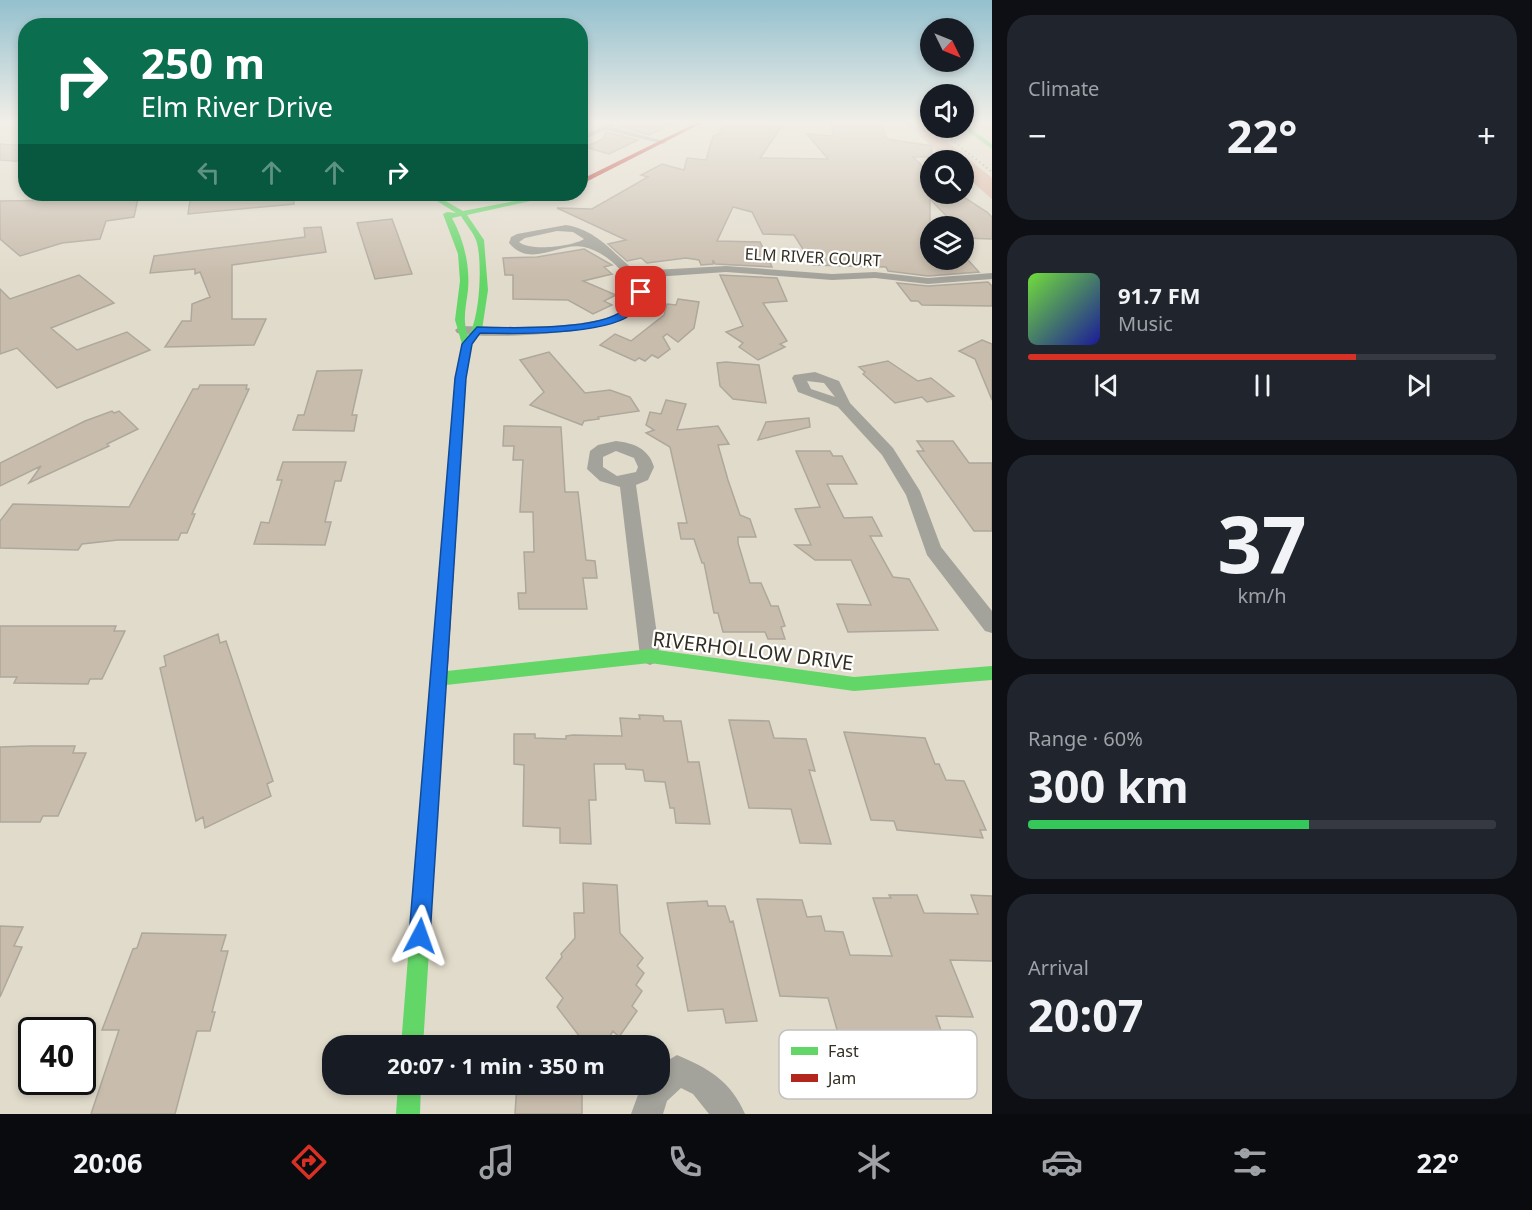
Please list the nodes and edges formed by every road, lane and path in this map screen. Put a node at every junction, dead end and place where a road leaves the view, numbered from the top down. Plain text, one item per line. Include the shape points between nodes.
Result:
1 (436, 201) edge
2 (498, 201) edge
3 (525, 201) edge
4 (448, 212) junction
5 (463, 214) junction
6 (588, 241) junction
7 (633, 275) junction
8 (992, 276) edge
9 (459, 324) junction
10 (478, 324) junction
11 (467, 344) junction
12 (843, 404) dead end
13 (627, 482) dead end
14 (992, 626) edge
15 (650, 656) junction
16 (992, 673) edge
17 (438, 679) junction
18 (413, 1035) edge
19 (409, 1095) edge
20 (408, 1114) edge
21 (646, 1114) edge
22 (729, 1114) edge

1 - 4 street
2 - 4 street
3 - 5 street
4 - 5 street
4 - 9 street via 461,242 464,283
5 - 10 street via 480,240 484,283
6 - 6 street via 575,228 562,228 521,236 514,243 524,250 538,251
6 - 7 street
7 - 8 street, ELM RIVER COURT via 726,269 928,280
7 - 10 street via 641,292 627,313 604,322 542,331
9 - 10 street
9 - 11 street
10 - 11 street
11 - 17 street via 461,378
12 - 14 street via 888,452 914,495 933,550
13 - 15 street
15 - 16 street, RIVERHOLLOW DRIVE via 854,684
15 - 17 street, RIVERHOLLOW DRIVE
17 - 18 street
19 - 20 street
21 - 22 street via 655,1091 677,1070 704,1083

